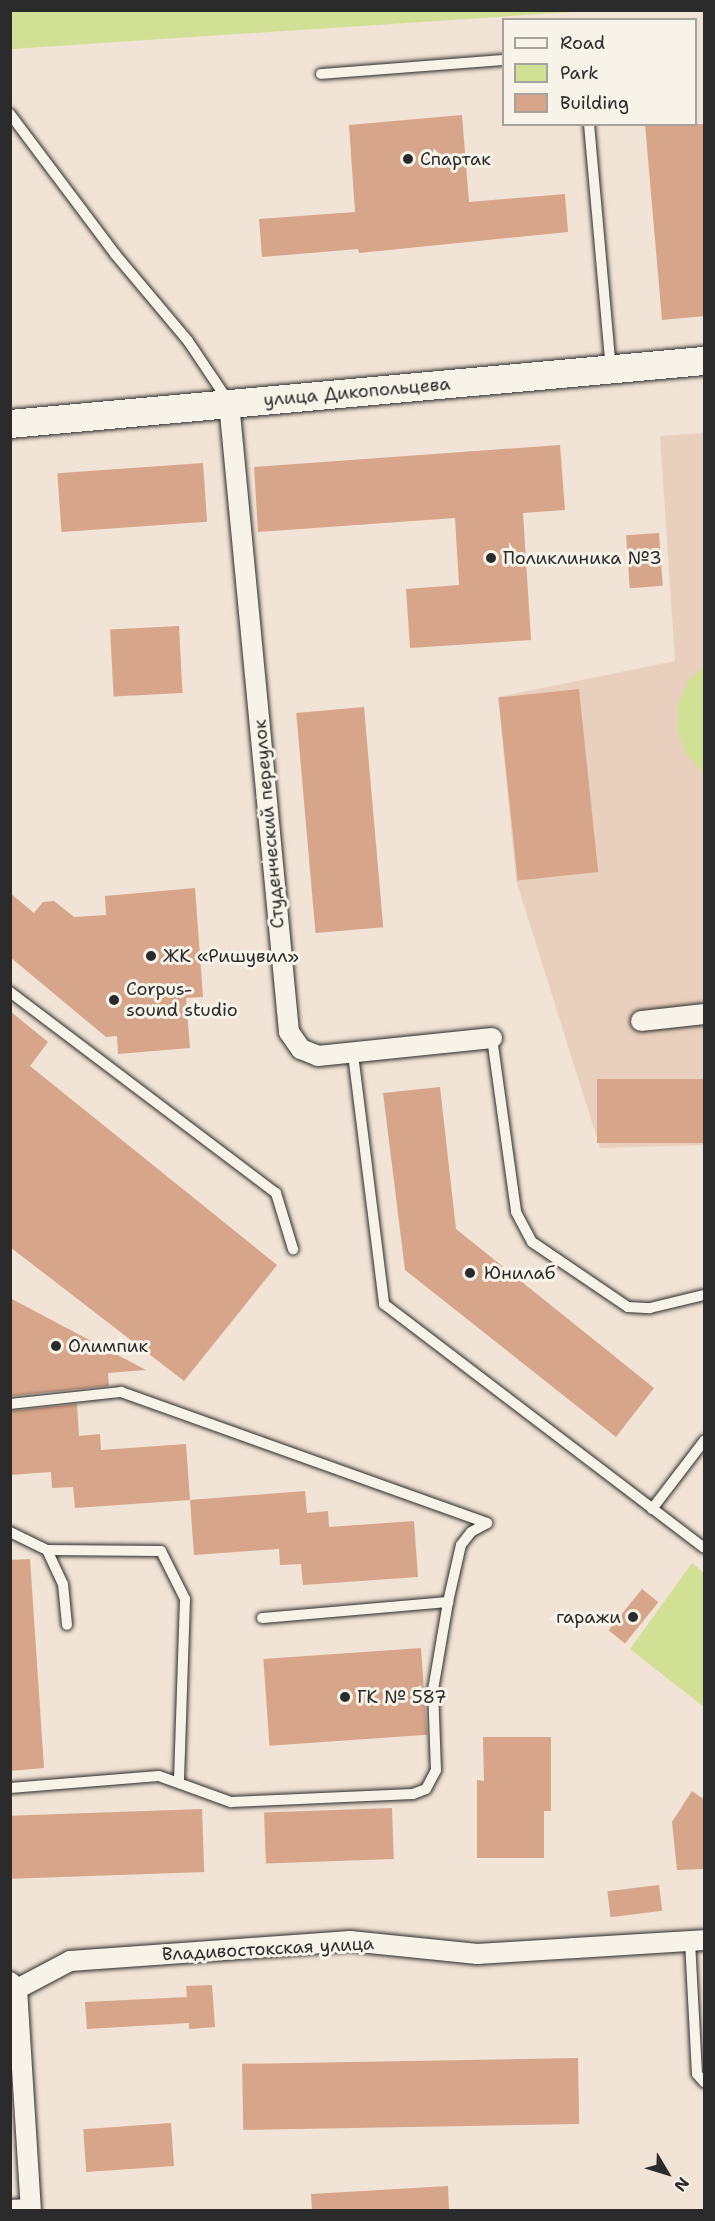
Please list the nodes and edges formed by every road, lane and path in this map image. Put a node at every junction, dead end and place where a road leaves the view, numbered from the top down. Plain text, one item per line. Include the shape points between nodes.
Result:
1 (502, 60) edge
2 (321, 74) dead end
3 (10, 114) edge
4 (589, 126) edge
5 (705, 361) edge
6 (611, 370) junction
7 (229, 403) junction
8 (10, 424) edge
9 (10, 992) edge
10 (705, 1014) edge
11 (641, 1021) dead end
12 (492, 1038) joint
13 (352, 1054) junction
14 (293, 1249) dead end
15 (705, 1295) edge
16 (10, 1404) edge
17 (705, 1441) edge
18 (652, 1509) junction
19 (10, 1532) edge
20 (705, 1548) edge
21 (47, 1550) junction
22 (448, 1602) junction
23 (262, 1618) dead end
24 (67, 1625) dead end
25 (179, 1781) junction
26 (10, 1788) edge
27 (697, 1941) edge
28 (14, 1986) edge
29 (17, 2078) edge
30 (705, 2082) edge
31 (10, 2205) edge
32 (31, 2207) edge

1 - 2 lane
3 - 7 lane via 115,254 188,341
4 - 6 lane
5 - 6 main road, улица Дикопольцева
6 - 7 main road, улица Дикопольцева
7 - 8 main road, улица Дикопольцева
7 - 13 street, Студенческий переулок via 289,1032 301,1048 318,1056
9 - 14 lane via 276,1193
10 - 11 street
12 - 13 street, Студенческий переулок
12 - 15 lane via 516,1212 532,1242 628,1307 650,1308
13 - 18 lane via 384,1304
16 - 22 lane via 121,1392 487,1523 471,1532 461,1545
17 - 18 lane
18 - 20 lane
19 - 21 lane
21 - 24 lane via 63,1584
21 - 25 lane via 161,1551 185,1599
22 - 23 lane
22 - 25 lane via 433,1690 436,1770 426,1789 412,1794 231,1802
25 - 26 lane via 159,1776
27 - 28 street, Владивостокская улица via 477,1954 339,1941 70,1961
27 - 30 lane via 697,2074
28 - 29 street
29 - 32 street
31 - 32 lane

